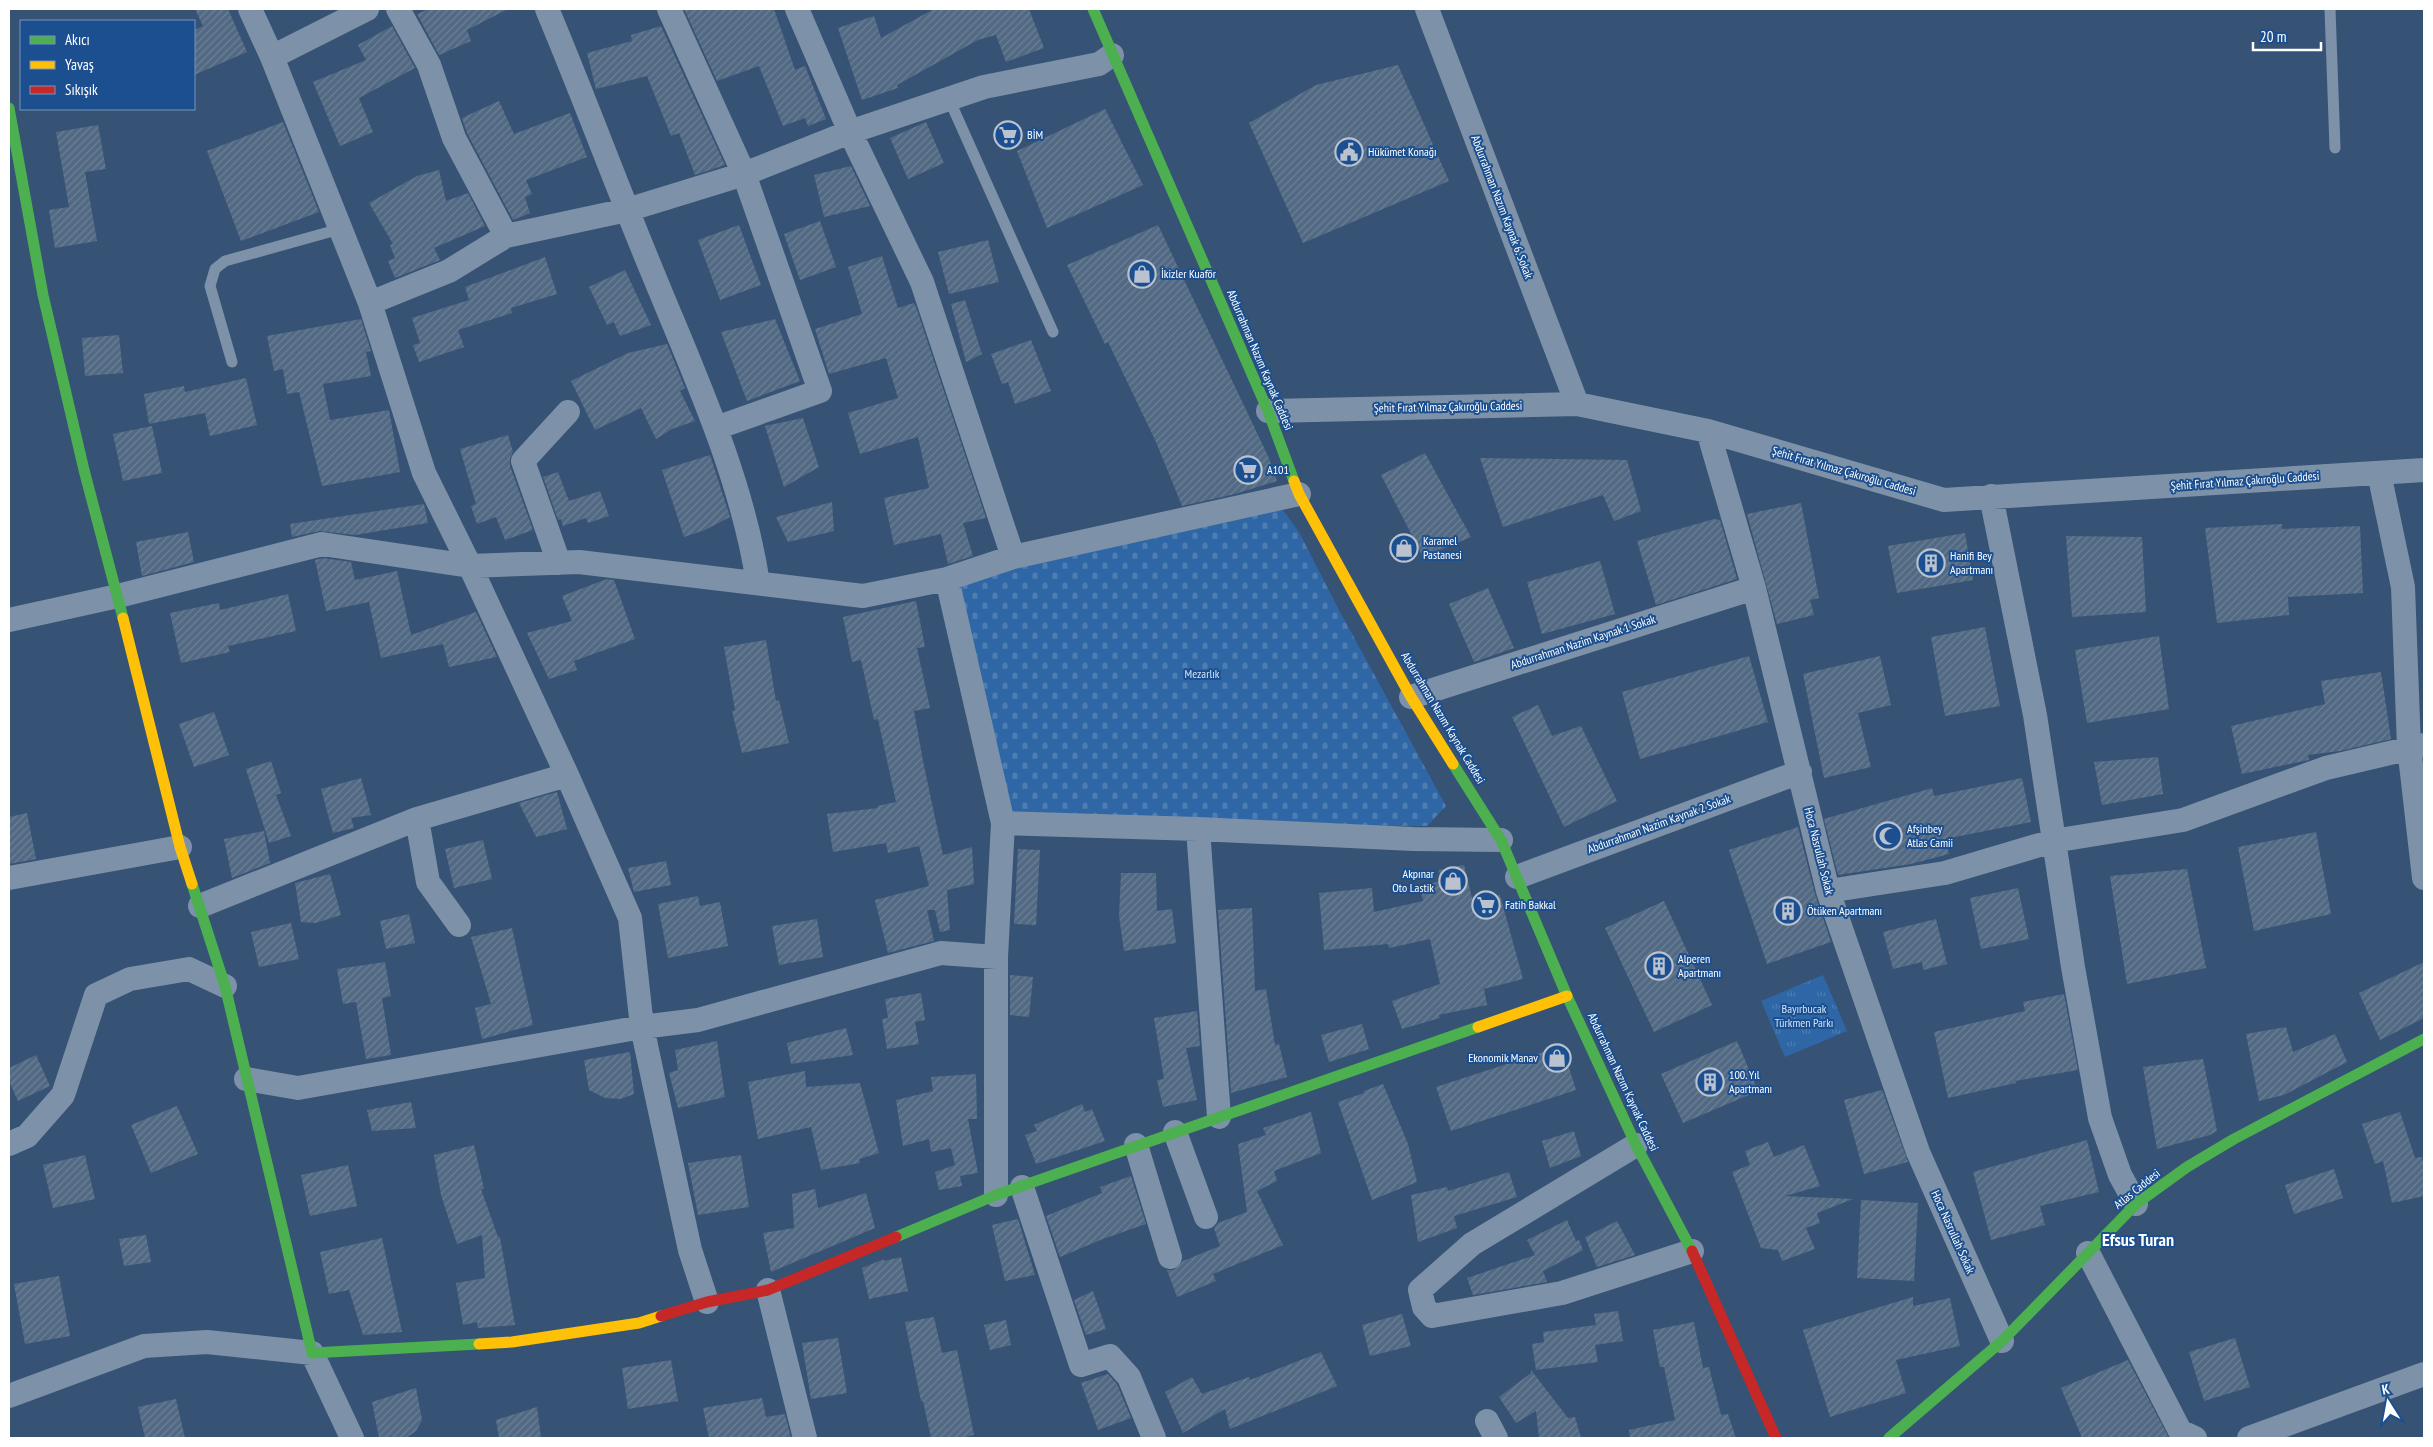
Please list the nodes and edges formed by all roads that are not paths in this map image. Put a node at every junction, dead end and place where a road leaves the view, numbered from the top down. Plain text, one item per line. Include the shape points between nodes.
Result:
1 (250, 9) edge
2 (367, 9) edge
3 (398, 9) edge
4 (547, 9) edge
5 (670, 9) edge
6 (797, 9) edge
7 (1093, 9) edge
8 (1427, 9) edge
9 (2330, 9) edge
10 (1112, 55) junction
11 (272, 57) junction
12 (949, 99) junction
13 (9, 108) edge
14 (850, 132) junction
15 (2336, 148) dead end
16 (744, 174) junction
17 (627, 210) junction
18 (340, 229) junction
19 (506, 236) junction
20 (370, 303) junction
21 (1053, 332) dead end
22 (232, 362) dead end
23 (1577, 404) junction
24 (1268, 411) junction
25 (568, 412) dead end
26 (716, 428) junction
27 (1708, 431) junction
28 (2424, 470) edge
29 (2379, 473) junction
30 (1299, 494) junction
31 (1991, 496) junction
32 (1013, 557) junction
33 (559, 563) junction
34 (470, 566) junction
35 (947, 579) junction
36 (758, 583) junction
37 (1754, 588) junction
38 (118, 596) junction
39 (9, 620) edge
40 (1411, 697) junction
41 (2416, 746) edge
42 (1800, 772) junction
43 (568, 775) junction
44 (417, 819) junction
45 (1003, 823) junction
46 (1198, 829) junction
47 (1501, 840) junction
48 (2053, 841) junction
49 (180, 847) junction
50 (1517, 877) junction
51 (9, 878) edge
52 (2424, 878) edge
53 (1828, 891) junction
54 (200, 906) junction
55 (459, 925) dead end
56 (996, 956) junction
57 (225, 986) junction
58 (1567, 996) junction
59 (642, 1027) junction
60 (2424, 1039) edge
61 (246, 1079) junction
62 (1219, 1116) junction
63 (1175, 1132) junction
64 (9, 1144) edge
65 (1136, 1145) junction
66 (1636, 1145) junction
67 (1022, 1186) junction
68 (996, 1195) junction
69 (2136, 1204) junction
70 (1206, 1217) dead end
71 (1692, 1250) junction
72 (2088, 1253) junction
73 (1170, 1257) dead end
74 (768, 1290) junction
75 (707, 1302) junction
76 (2002, 1341) junction
77 (312, 1353) junction
78 (2424, 1374) edge
79 (9, 1396) edge
80 (352, 1438) edge
81 (805, 1438) edge
82 (1154, 1438) edge
83 (1776, 1438) edge
84 (1889, 1438) edge
85 (2195, 1438) edge
86 (2249, 1438) edge

1 - 11 street
2 - 11 street
3 - 19 street via 429,65 454,138
4 - 17 street via 591,112
5 - 16 street
6 - 14 street
7 - 10 street, Abdurrahman Nazım Kaynak Caddesi
8 - 23 street, Abdurrahman Nazım Kaynak 6. Sokak
9 - 15 lane
10 - 12 street via 1099,64 984,87
10 - 24 street, Abdurrahman Nazım Kaynak Caddesi
11 - 18 street
12 - 14 street
12 - 21 lane
13 - 38 street via 43,295 84,470
14 - 16 street
14 - 32 street via 922,282
16 - 17 street
16 - 26 street via 820,391
17 - 19 street
17 - 26 street
18 - 20 street
18 - 22 lane via 225,261 215,269 210,286
19 - 20 street via 449,271
20 - 34 street via 424,473
23 - 24 street, Şehit Fırat Yılmaz Çakıroğlu Caddesi
23 - 27 street, Şehit Fırat Yılmaz Çakıroğlu Caddesi
24 - 30 street, Abdurrahman Nazım Kaynak Caddesi
25 - 33 street via 523,461
26 - 36 street via 754,556
27 - 31 street, Şehit Fırat Yılmaz Çakıroğlu Caddesi via 1944,500
27 - 37 street, Hoca Nasrullah Sokak
28 - 29 street, Şehit Fırat Yılmaz Çakıroğlu Caddesi
29 - 31 street, Şehit Fırat Yılmaz Çakıroğlu Caddesi
29 - 41 street via 2403,587
30 - 32 street
30 - 40 street, Abdurrahman Nazım Kaynak Caddesi
31 - 48 street via 2035,715
32 - 35 street
33 - 34 street
33 - 36 street via 579,562
34 - 38 street via 322,544
34 - 43 street
35 - 36 street via 863,596
35 - 45 street
37 - 40 street, Abdurrahman Nazim Kaynak 1 Sokak
37 - 42 street, Hoca Nasrullah Sokak
38 - 39 street
38 - 49 street
40 - 47 street, Abdurrahman Nazım Kaynak Caddesi
41 - 48 street via 2326,768 2182,820
41 - 52 street
42 - 50 street, Abdurrahman Nazim Kaynak 2 Sokak
42 - 53 street, Hoca Nasrullah Sokak
43 - 44 street
43 - 59 street via 630,918
44 - 54 street
44 - 55 street via 428,882
45 - 46 street
45 - 56 street
46 - 47 street
46 - 62 street
47 - 50 street, Abdurrahman Nazım Kaynak Caddesi
48 - 53 street via 1945,874
48 - 69 street via 2100,1118 2120,1174
49 - 51 street
49 - 54 street
50 - 58 street, Abdurrahman Nazım Kaynak Caddesi
53 - 76 street, Hoca Nasrullah Sokak via 1918,1152
54 - 57 street
56 - 59 street via 941,953 698,1020
56 - 68 street
57 - 61 street
57 - 64 street via 190,969 130,979 96,995 63,1095 27,1136
58 - 62 street
58 - 66 street, Abdurrahman Nazım Kaynak Caddesi
59 - 61 street via 298,1088
59 - 75 street via 690,1250
60 - 69 street, Atlas Caddesi via 2234,1139 2187,1167
61 - 77 street
62 - 63 street
63 - 65 street
63 - 70 street
65 - 67 street
65 - 73 street
66 - 71 street, Abdurrahman Nazım Kaynak Caddesi
66 - 71 street via 1472,1244 1420,1290 1424,1307 1432,1316 1562,1293
67 - 68 street
67 - 82 street via 1081,1365 1110,1356 1129,1377
68 - 74 street
69 - 72 street, Atlas Caddesi
71 - 83 street, Abdurrahman Nazım Kaynak Caddesi
72 - 76 street, Atlas Caddesi
72 - 85 street via 2180,1431
74 - 75 street
74 - 81 street
75 - 77 street via 639,1324 512,1342
76 - 84 street, Atlas Caddesi
77 - 79 street via 207,1342 144,1346
77 - 80 street
78 - 86 street

